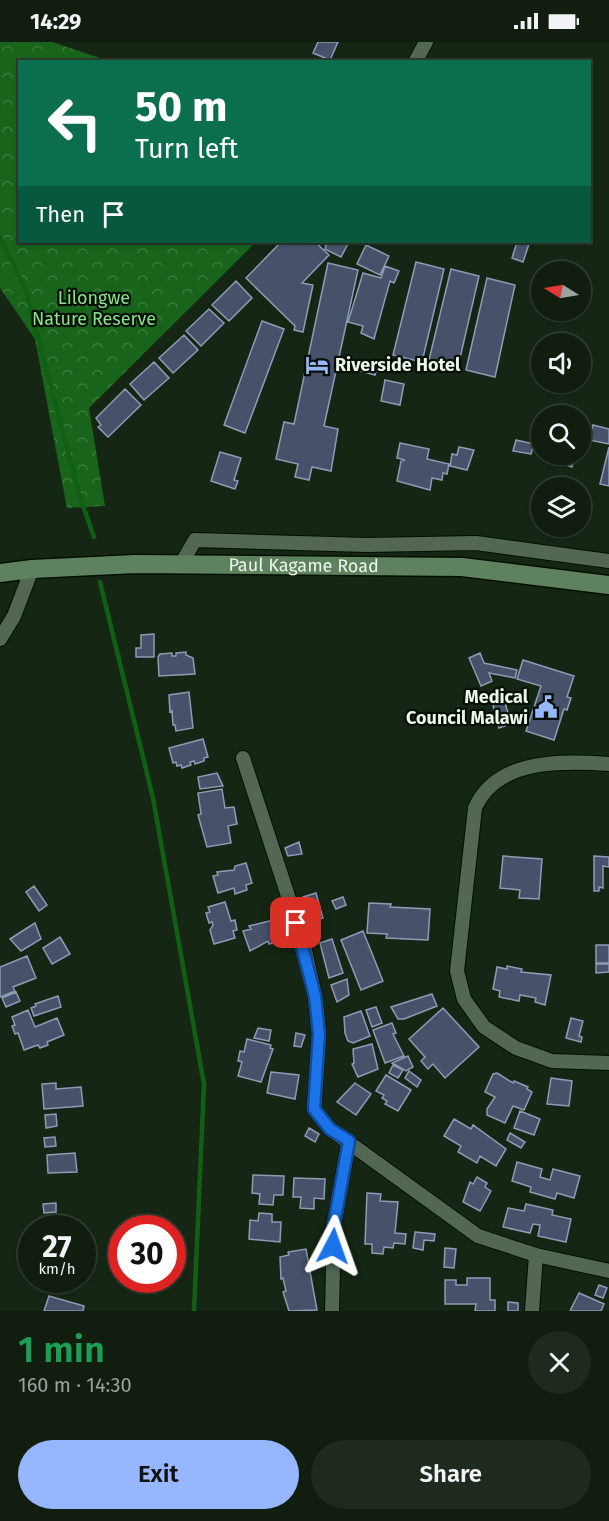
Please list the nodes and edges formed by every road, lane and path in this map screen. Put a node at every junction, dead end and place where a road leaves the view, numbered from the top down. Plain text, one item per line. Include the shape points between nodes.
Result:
1 (426, 42) edge
2 (416, 60) edge
3 (609, 561) edge
4 (181, 564) junction
5 (32, 569) junction
6 (0, 573) edge
7 (609, 585) edge
8 (0, 639) edge
9 (243, 758) dead end
10 (609, 764) edge
11 (609, 1063) edge
12 (349, 1141) junction
13 (536, 1255) junction
14 (609, 1270) edge
15 (332, 1311) edge
16 (532, 1311) edge

1 - 2 street
3 - 4 street via 476,543 335,545 195,540
4 - 5 street, Paul Kagame Road
4 - 7 street, Paul Kagame Road via 462,567
5 - 6 street, Paul Kagame Road
5 - 8 street via 14,616
9 - 12 street via 303,942 315,996 319,1034 314,1109 330,1129
10 - 11 street via 543,765 506,775 488,786 476,808 457,971 464,999 475,1017 496,1036 552,1061
12 - 13 street via 478,1236
12 - 15 street via 334,1224
13 - 14 street
13 - 16 street

